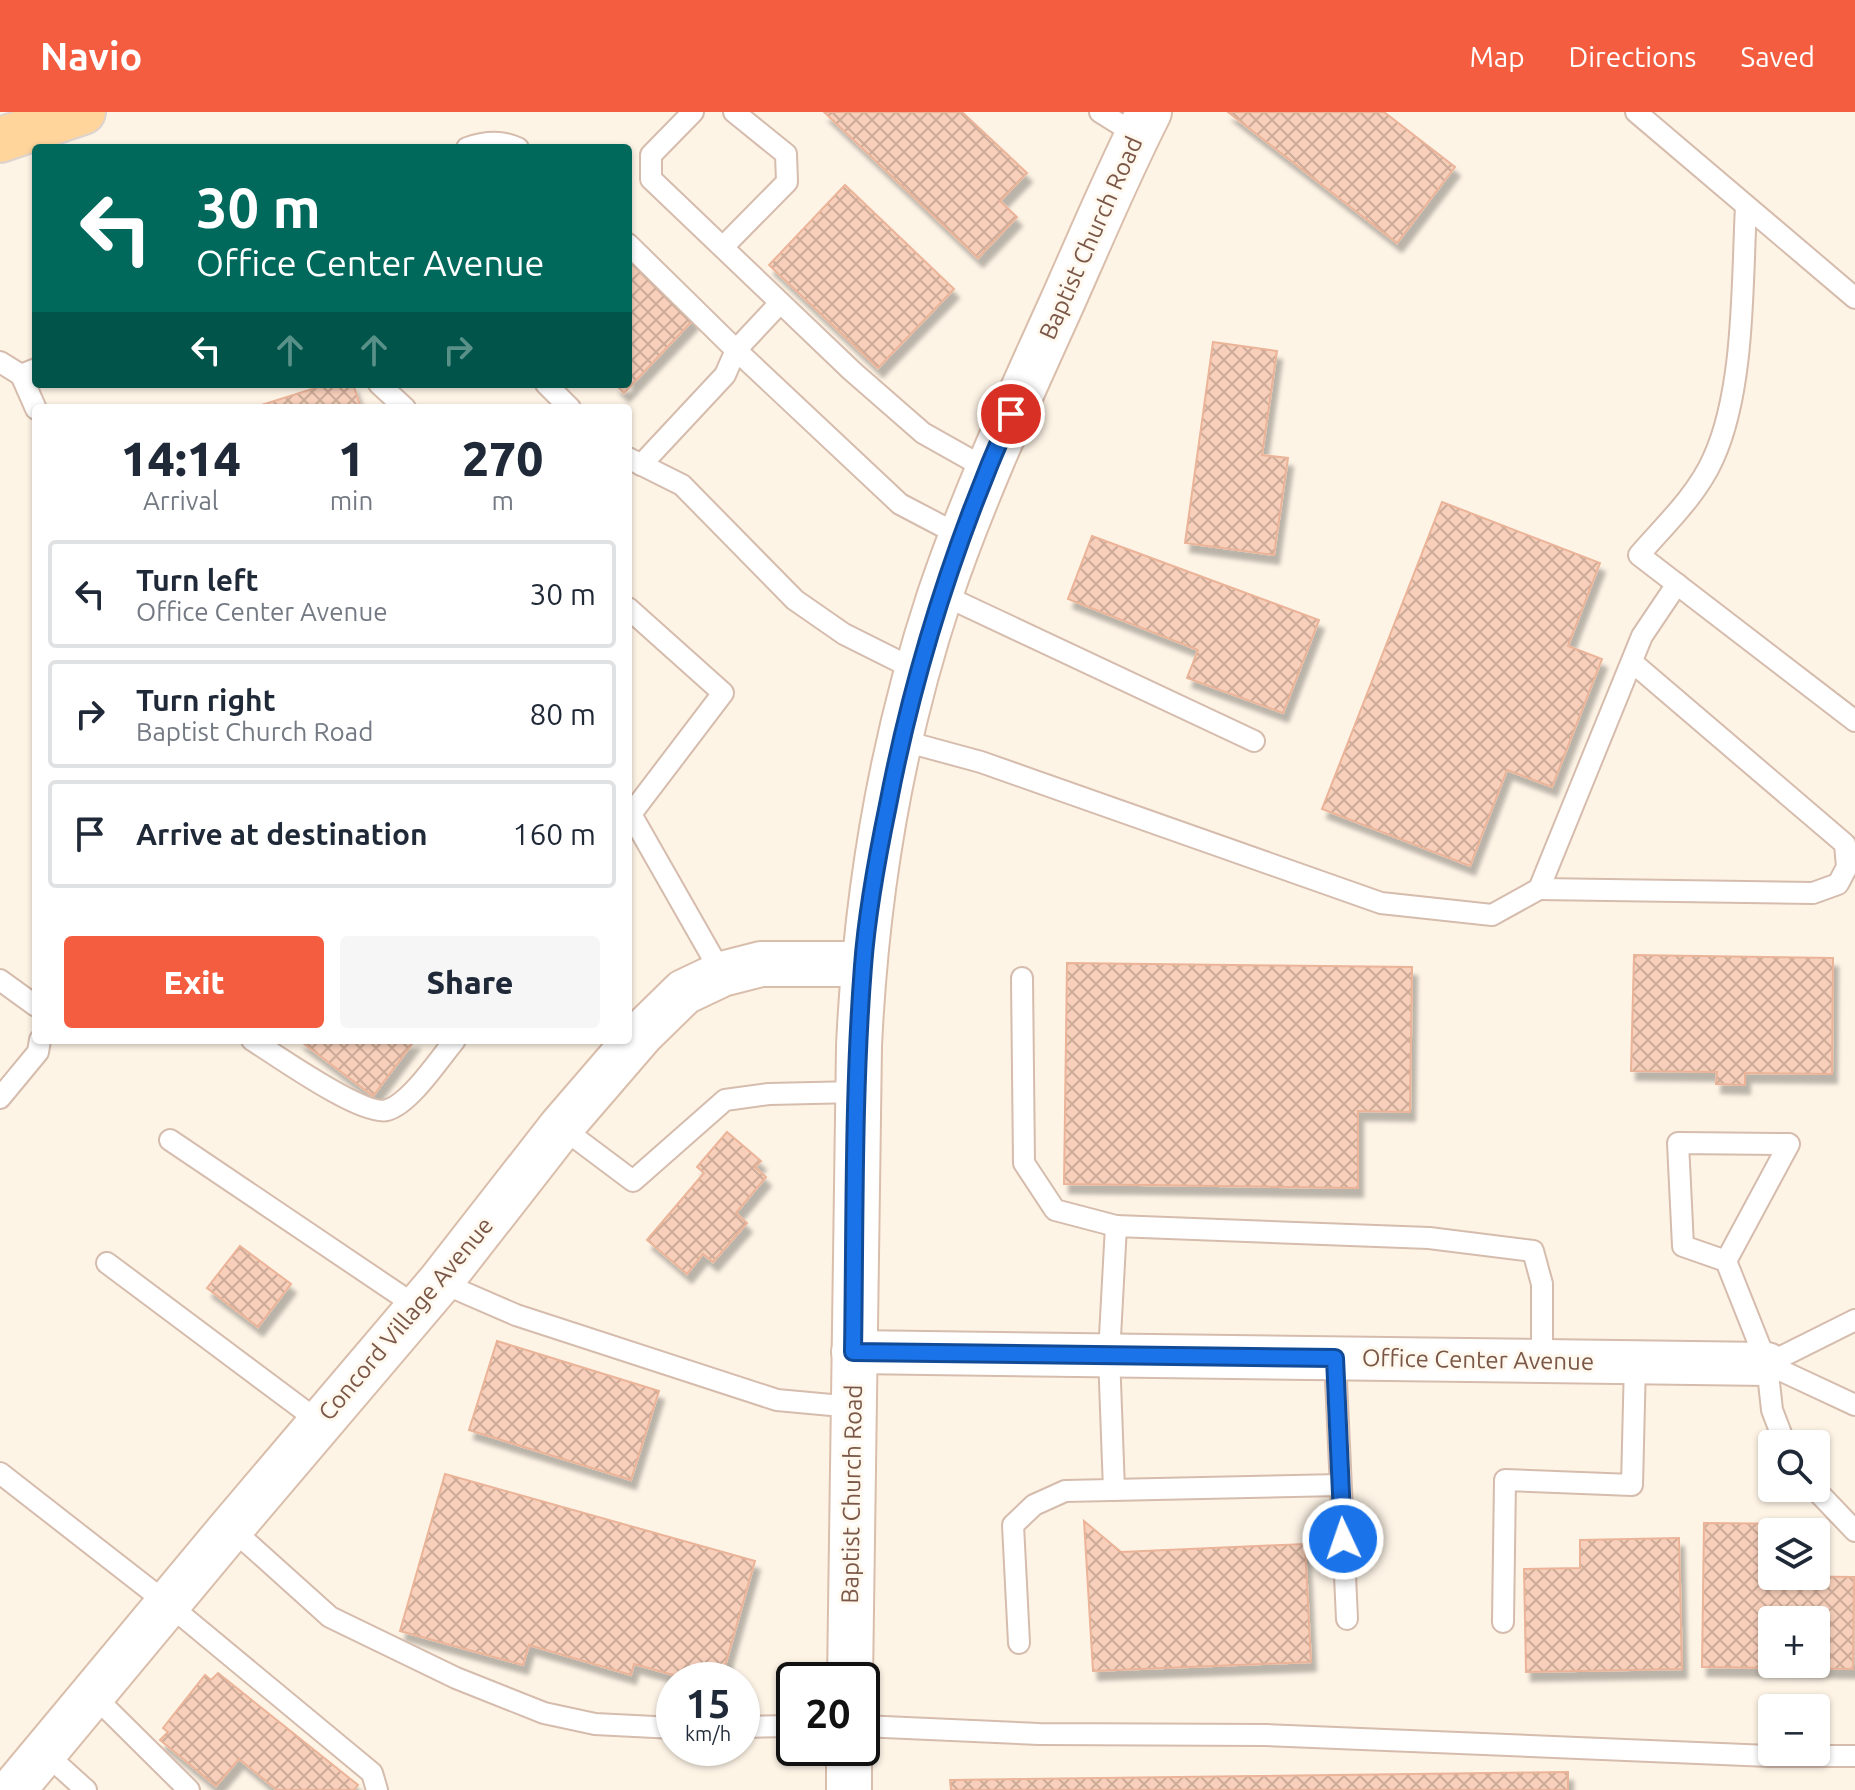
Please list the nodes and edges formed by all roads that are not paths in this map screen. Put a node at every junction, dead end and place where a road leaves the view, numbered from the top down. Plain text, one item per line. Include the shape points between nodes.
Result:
1 (83, 112) edge
2 (693, 112) edge
3 (734, 112) edge
4 (1100, 112) edge
5 (1636, 112) edge
6 (1143, 124) edge
7 (0, 140) edge
8 (479, 144) edge
9 (510, 144) edge
10 (1746, 206) junction
11 (723, 247) junction
12 (632, 248) edge
13 (1855, 298) edge
14 (780, 303) junction
15 (736, 350) junction
16 (0, 362) edge
17 (29, 372) edge
18 (383, 388) edge
19 (550, 388) edge
20 (401, 404) edge
21 (566, 404) edge
22 (634, 461) edge
23 (987, 469) junction
24 (961, 536) junction
25 (1677, 584) junction
26 (941, 594) junction
27 (632, 612) edge
28 (1632, 662) junction
29 (918, 671) junction
30 (1855, 721) edge
31 (900, 740) junction
32 (1254, 741) dead end
33 (632, 808) edge
34 (632, 817) edge
35 (1539, 889) junction
36 (863, 964) junction
37 (722, 974) junction
38 (1022, 978) dead end
39 (0, 980) edge
40 (32, 1003) edge
41 (632, 1039) edge
42 (39, 1044) edge
43 (259, 1044) edge
44 (452, 1044) edge
45 (627, 1044) edge
46 (857, 1092) junction
47 (0, 1098) edge
48 (561, 1127) junction
49 (170, 1140) dead end
50 (1116, 1226) junction
51 (1726, 1261) junction
52 (107, 1263) dead end
53 (430, 1295) junction
54 (1855, 1320) edge
55 (853, 1352) junction
56 (1109, 1355) junction
57 (1335, 1358) junction
58 (1542, 1362) junction
59 (1635, 1362) junction
60 (1767, 1364) junction
61 (1855, 1405) edge
62 (853, 1407) junction
63 (321, 1423) junction
64 (1780, 1430) edge
65 (0, 1473) edge
66 (1340, 1485) junction
67 (1114, 1490) junction
68 (1827, 1502) edge
69 (231, 1528) junction
70 (1855, 1531) edge
71 (168, 1604) junction
72 (1347, 1619) dead end
73 (1503, 1622) dead end
74 (1019, 1643) dead end
75 (850, 1662) edge
76 (93, 1695) junction
77 (656, 1727) edge
78 (880, 1727) edge
79 (45, 1753) junction
80 (1855, 1756) edge
81 (849, 1766) edge
82 (13, 1790) edge
83 (86, 1790) edge
84 (189, 1790) edge
85 (377, 1790) edge
86 (849, 1790) edge

1 - 7 main road
2 - 11 lane via 651,155 651,179
3 - 11 lane via 786,154 787,182
4 - 6 lane
5 - 10 lane
6 - 23 street, Baptist Church Road
8 - 9 lane
10 - 13 lane
10 - 25 lane via 1739,339 1728,415 1713,459 1692,493 1639,555
11 - 14 lane
12 - 15 lane
14 - 15 lane
14 - 23 lane via 923,433
15 - 22 lane via 725,375
15 - 24 lane via 900,504
16 - 17 lane
18 - 20 lane
19 - 21 lane
22 - 29 lane via 682,485 795,600 844,634
23 - 24 street, Baptist Church Road
24 - 26 street, Baptist Church Road
25 - 28 lane via 1642,636
25 - 30 lane
26 - 29 street, Baptist Church Road
26 - 32 lane
27 - 33 lane via 723,693
28 - 35 lane
28 - 35 lane via 1845,844 1847,867 1838,884 1813,893
29 - 31 street, Baptist Church Road
31 - 35 lane via 981,762 1381,903 1492,915
31 - 36 street, Baptist Church Road
34 - 37 lane
36 - 37 street, Concord Village Avenue via 761,964
36 - 46 street, Baptist Church Road
37 - 41 street, Concord Village Avenue via 684,992
38 - 50 lane via 1024,1163 1055,1210
39 - 40 lane
42 - 47 lane
43 - 44 lane via 360,1106 386,1111 404,1101
45 - 48 street, Concord Village Avenue
46 - 48 lane via 725,1100 633,1181
46 - 55 street, Baptist Church Road
48 - 53 street, Concord Village Avenue
49 - 53 lane
50 - 56 lane
50 - 58 lane via 1429,1238 1533,1251 1542,1284
51 - 51 lane via 1683,1246 1678,1143 1789,1144
51 - 60 lane
52 - 63 lane
53 - 62 lane via 516,1315 777,1400
53 - 63 street, Concord Village Avenue
54 - 60 lane
55 - 56 street, Office Center Avenue
55 - 62 street, Baptist Church Road
56 - 57 street, Office Center Avenue
56 - 67 lane
57 - 58 street, Office Center Avenue
57 - 66 lane
58 - 59 street, Office Center Avenue
59 - 60 street, Office Center Avenue
59 - 73 lane via 1632,1485 1505,1480
60 - 61 lane
60 - 64 lane
62 - 75 street, Baptist Church Road
63 - 69 street, Concord Village Avenue
65 - 71 lane
66 - 67 lane
66 - 72 lane
67 - 74 lane via 1065,1491 1034,1505 1013,1525
68 - 70 lane
69 - 71 street, Concord Village Avenue
69 - 77 lane via 330,1617 456,1678 544,1713 595,1724
71 - 76 street, Concord Village Avenue
71 - 85 lane via 372,1773
76 - 79 street, Concord Village Avenue
76 - 84 lane
78 - 80 lane
79 - 82 street, Concord Village Avenue
79 - 83 lane
81 - 86 street

